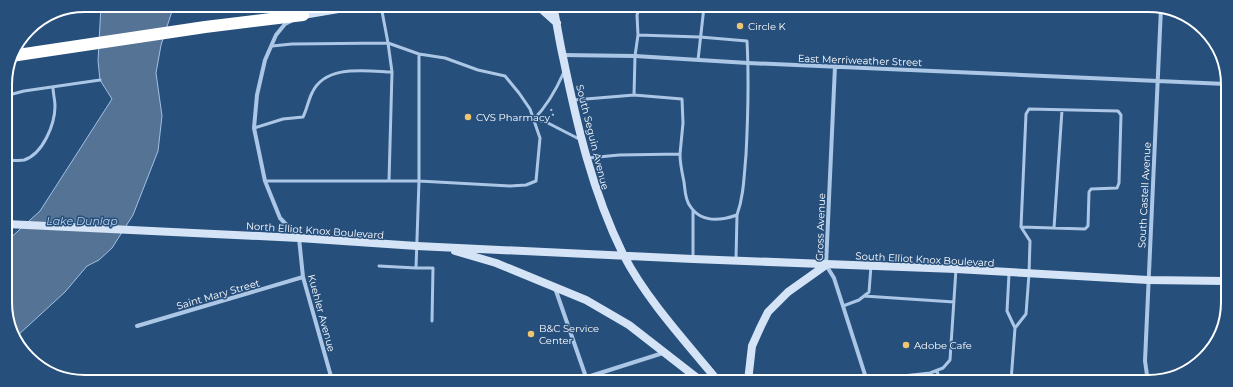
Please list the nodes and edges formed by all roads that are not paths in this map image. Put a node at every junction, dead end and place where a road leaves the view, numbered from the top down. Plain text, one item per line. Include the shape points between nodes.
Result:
1 (316, 12) edge
2 (382, 12) edge
3 (545, 12) edge
4 (554, 12) edge
5 (558, 12) edge
6 (638, 12) edge
7 (703, 12) edge
8 (1161, 13) edge
9 (302, 14) junction
10 (557, 23) junction
11 (638, 35) junction
12 (700, 37) junction
13 (388, 43) junction
14 (272, 46) junction
15 (419, 54) junction
16 (18, 55) edge
17 (562, 55) junction
18 (635, 56) junction
19 (698, 60) junction
20 (748, 63) junction
21 (835, 66) junction
22 (565, 69) junction
23 (392, 72) junction
24 (100, 80) dead end
25 (1158, 82) junction
26 (1221, 84) edge
27 (53, 87) junction
28 (12, 94) edge
29 (634, 95) junction
30 (573, 100) junction
31 (1062, 110) junction
32 (534, 119) junction
33 (254, 128) junction
34 (582, 141) junction
35 (680, 154) junction
36 (586, 158) junction
37 (12, 160) edge
38 (265, 181) junction
39 (389, 181) junction
40 (419, 181) junction
41 (694, 210) junction
42 (737, 215) junction
43 (12, 224) edge
44 (1022, 227) junction
45 (1054, 228) junction
46 (300, 238) junction
47 (417, 246) junction
48 (443, 247) junction
49 (624, 255) junction
50 (693, 259) junction
51 (736, 261) junction
52 (826, 265) junction
53 (379, 266) dead end
54 (871, 266) junction
55 (416, 268) junction
56 (956, 269) junction
57 (1009, 273) junction
58 (1029, 274) junction
59 (303, 277) junction
60 (1148, 280) junction
61 (1221, 281) edge
62 (554, 287) junction
63 (864, 296) junction
64 (954, 302) junction
65 (843, 306) junction
66 (432, 321) dead end
67 (137, 326) dead end
68 (1015, 328) junction
69 (663, 352) junction
70 (937, 371) junction
71 (331, 375) edge
72 (585, 375) edge
73 (597, 375) edge
74 (693, 375) edge
75 (713, 375) edge
76 (749, 375) edge
77 (865, 375) edge
78 (919, 375) edge
79 (938, 375) edge
80 (1012, 375) edge
81 (1147, 375) edge

1 - 9 main road
2 - 13 lane
3 - 10 main road
4 - 10 main road, South Seguin Avenue
5 - 10 main road
6 - 11 lane
7 - 12 lane
8 - 25 street, South Castell Avenue
9 - 14 street via 285,24 276,35
9 - 16 highway
10 - 17 main road, South Seguin Avenue
11 - 12 lane
11 - 18 lane
12 - 19 lane
12 - 20 lane via 747,41
13 - 14 lane
13 - 15 lane
13 - 23 lane
14 - 33 street via 265,60 256,95
15 - 32 lane via 445,58 478,70 505,76 530,109
15 - 40 lane
17 - 18 street, East Merriweather Street
17 - 22 main road, South Seguin Avenue
18 - 19 street, East Merriweather Street
18 - 29 lane
19 - 20 street, East Merriweather Street
20 - 21 street, East Merriweather Street
20 - 42 lane via 744,186
21 - 25 street, East Merriweather Street
21 - 52 street, Gross Avenue
22 - 30 main road, South Seguin Avenue
22 - 32 lane via 547,105
23 - 33 lane via 346,71 329,75 312,93 303,117 283,119
23 - 39 lane
24 - 27 lane
25 - 26 street, East Merriweather Street
25 - 60 street, South Castell Avenue
27 - 28 lane
27 - 37 lane via 55,107 52,123 42,147 24,160
29 - 30 lane
29 - 35 lane via 682,99
30 - 34 main road, South Seguin Avenue
31 - 44 lane via 1029,109 1026,114
31 - 45 lane
31 - 45 lane via 1118,111 1121,115 1119,183 1116,188 1091,189 1088,226 1085,229
32 - 34 lane via 546,122
32 - 40 lane via 540,138 536,181 526,185 510,186
33 - 38 street
34 - 36 main road, South Seguin Avenue
35 - 36 lane
35 - 41 lane via 685,192 689,205
36 - 49 main road, South Seguin Avenue via 599,200
38 - 39 lane
38 - 46 street via 280,218
39 - 40 lane
40 - 47 lane
41 - 42 lane via 699,216 714,220
41 - 50 lane
42 - 51 lane
43 - 46 main road, North Elliot Knox Boulevard
44 - 45 lane
44 - 58 lane via 1030,242
46 - 47 main road, North Elliot Knox Boulevard
46 - 59 street, Kuehler Avenue
47 - 48 main road, North Elliot Knox Boulevard
47 - 55 lane
48 - 49 main road, North Elliot Knox Boulevard
48 - 62 main road via 496,263
49 - 50 main road, South Elliot Knox Boulevard
49 - 75 main road, South Seguin Avenue via 666,318
50 - 51 main road, South Elliot Knox Boulevard
51 - 52 main road, South Elliot Knox Boulevard
52 - 54 main road, South Elliot Knox Boulevard
52 - 65 street, Gross Avenue via 834,278
52 - 76 main road via 788,292 768,312 752,346
53 - 55 lane
54 - 56 main road, South Elliot Knox Boulevard
54 - 63 lane via 869,292
55 - 66 lane via 433,268
56 - 57 main road, South Elliot Knox Boulevard
56 - 64 lane
57 - 58 main road, South Elliot Knox Boulevard
57 - 68 lane via 1007,311
58 - 60 main road, South Elliot Knox Boulevard
58 - 68 lane via 1026,314
59 - 67 street, Saint Mary Street
59 - 71 street, Kuehler Avenue
60 - 61 main road, South Elliot Knox Boulevard
60 - 81 street, South Castell Avenue via 1145,361
62 - 69 main road via 586,300 629,325
62 - 72 street
63 - 64 lane
63 - 65 lane
64 - 70 lane via 950,360
65 - 77 street, Gross Avenue
68 - 80 lane
69 - 73 street
69 - 74 main road
70 - 78 lane
70 - 79 lane

